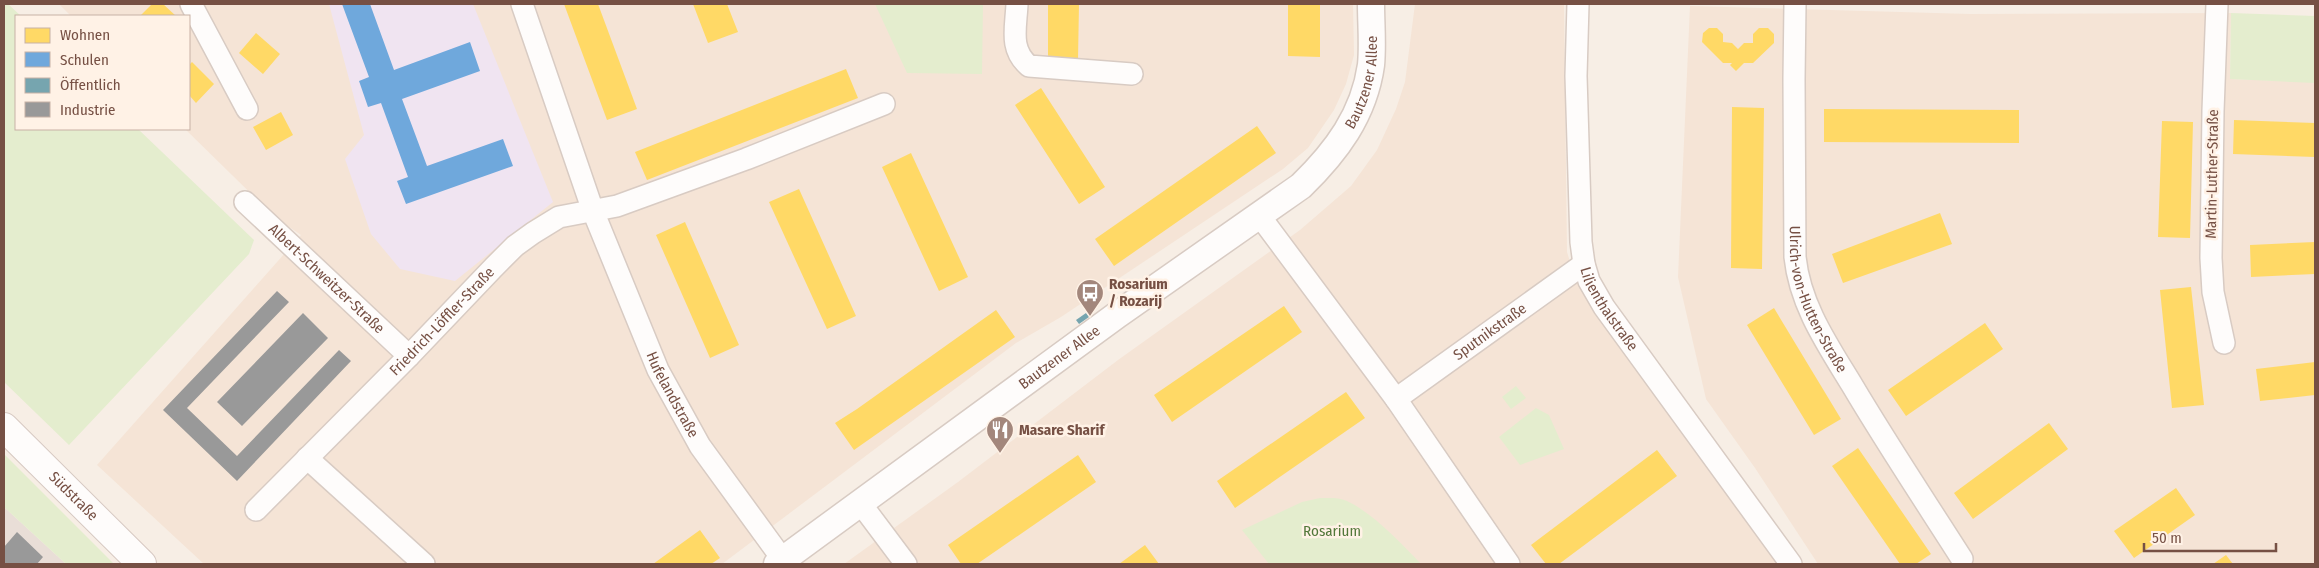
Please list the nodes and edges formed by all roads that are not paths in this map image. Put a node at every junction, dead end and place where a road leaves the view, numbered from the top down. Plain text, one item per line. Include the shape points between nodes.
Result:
1 (191, 4) edge
2 (522, 4) edge
3 (1017, 4) edge
4 (1371, 4) edge
5 (1578, 4) edge
6 (1795, 4) edge
7 (2217, 4) edge
8 (1132, 74) dead end
9 (884, 104) dead end
10 (247, 109) dead end
11 (245, 202) dead end
12 (593, 211) junction
13 (1259, 215) junction
14 (1584, 264) junction
15 (2224, 343) dead end
16 (409, 356) junction
17 (1396, 399) junction
18 (4, 427) edge
19 (307, 458) junction
20 (861, 504) junction
21 (256, 510) dead end
22 (1962, 559) dead end
23 (780, 562) edge
24 (142, 564) edge
25 (424, 564) edge
26 (906, 564) edge
27 (1509, 564) edge
28 (1791, 564) edge

1 - 10 street
2 - 12 street, Hufelandstraße
3 - 8 street via 1015,47 1019,58 1029,66
4 - 13 street, Bautzener Allee via 1371,64 1354,118 1327,161 1301,186
5 - 14 street, Lilienthalstraße via 1576,76
6 - 22 street, Ulrich-von-Hutten-Straße via 1795,257 1802,295 1863,404
7 - 15 street, Martin-Luther-Straße via 2211,258 2213,292
9 - 12 street via 617,206
11 - 16 street, Albert-Schweitzer-Straße
12 - 16 street, Friedrich-Löffler-Straße via 559,217 515,246
12 - 23 street, Hufelandstraße via 644,339 669,392 700,446
13 - 17 street
13 - 20 street, Bautzener Allee via 1117,315
14 - 17 street, Sputnikstraße
14 - 28 street, Lilienthalstraße via 1589,281 1615,324
16 - 19 street, Friedrich-Löffler-Straße
17 - 27 street
18 - 24 main road, Südstraße
19 - 21 street, Friedrich-Löffler-Straße
19 - 25 street
20 - 23 street, Bautzener Allee
20 - 26 street

